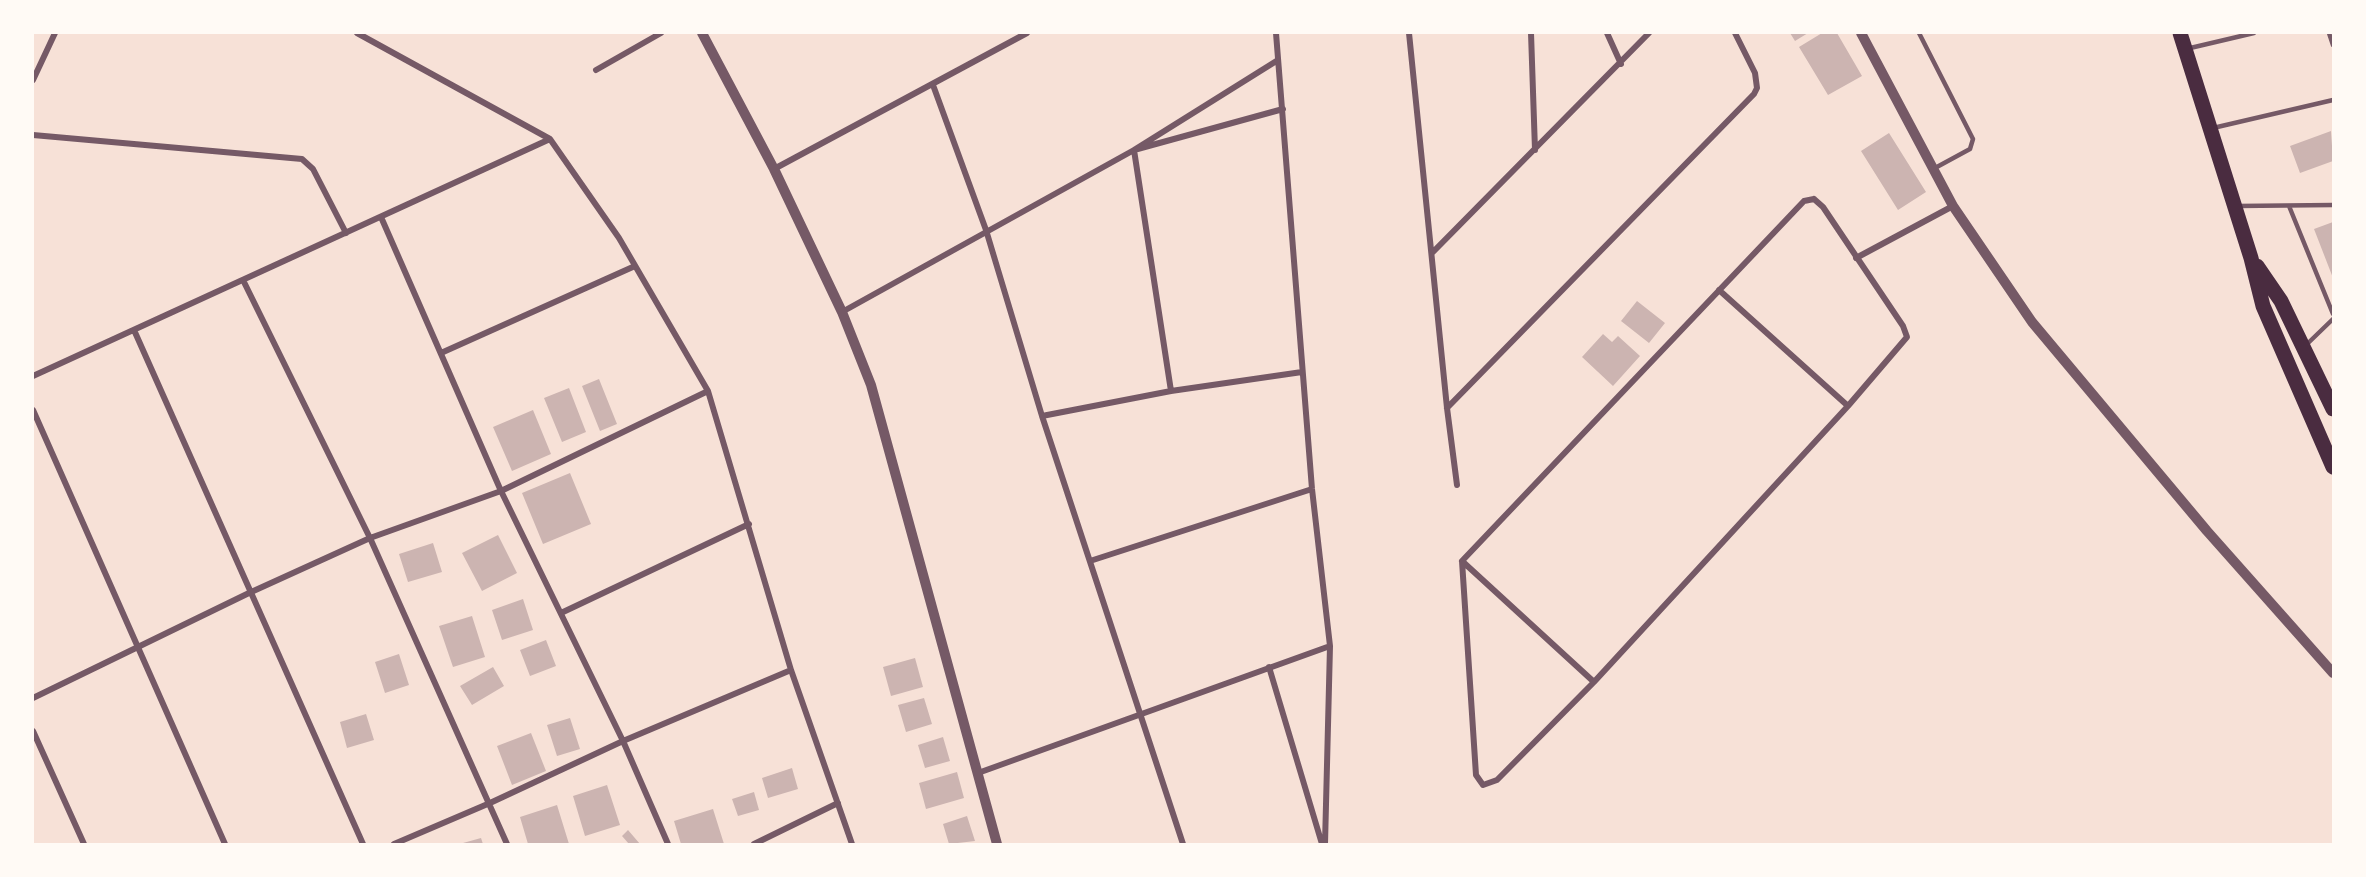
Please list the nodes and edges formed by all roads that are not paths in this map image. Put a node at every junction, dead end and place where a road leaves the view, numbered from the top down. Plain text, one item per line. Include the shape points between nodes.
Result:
1 (55, 33) edge
2 (357, 33) edge
3 (661, 33) edge
4 (702, 33) edge
5 (1027, 33) edge
6 (1276, 33) edge
7 (1409, 33) edge
8 (1531, 33) edge
9 (1607, 33) edge
10 (1649, 33) edge
11 (1735, 33) edge
12 (1862, 33) edge
13 (1919, 33) edge
14 (2180, 33) edge
15 (2254, 33) edge
16 (2329, 33) edge
17 (2333, 45) edge
18 (2184, 50) junction
19 (1278, 60) junction
20 (1621, 64) junction
21 (596, 70) dead end
22 (33, 80) edge
23 (933, 85) junction
24 (2333, 100) edge
25 (1283, 109) junction
26 (2209, 129) junction
27 (33, 135) edge
28 (550, 139) junction
29 (1134, 150) junction
30 (1535, 150) junction
31 (774, 169) junction
32 (1932, 169) junction
33 (2333, 205) edge
34 (1953, 206) junction
35 (2235, 206) junction
36 (2289, 206) junction
37 (381, 217) junction
38 (986, 230) junction
39 (346, 232) junction
40 (1432, 253) junction
41 (1856, 258) junction
42 (2251, 258) junction
43 (635, 266) junction
44 (243, 280) junction
45 (1719, 290) junction
46 (842, 312) junction
47 (2333, 314) edge
48 (2333, 319) edge
49 (134, 330) junction
50 (2303, 347) junction
51 (441, 353) junction
52 (1302, 372) junction
53 (33, 376) edge
54 (708, 391) junction
55 (1171, 391) junction
56 (1848, 406) junction
57 (1447, 408) junction
58 (2333, 409) edge
59 (33, 410) edge
60 (1042, 416) junction
61 (2333, 467) edge
62 (1457, 485) dead end
63 (1312, 489) junction
64 (501, 491) junction
65 (749, 524) junction
66 (370, 538) junction
67 (1090, 561) junction
68 (1462, 561) junction
69 (249, 592) junction
70 (561, 613) junction
71 (1330, 646) junction
72 (138, 648) junction
73 (1269, 667) junction
74 (791, 670) junction
75 (2333, 673) edge
76 (1594, 682) junction
77 (33, 698) edge
78 (1140, 712) junction
79 (33, 731) edge
80 (623, 741) junction
81 (978, 772) junction
82 (490, 803) junction
83 (838, 803) junction
84 (84, 844) edge
85 (225, 844) edge
86 (363, 844) edge
87 (394, 844) edge
88 (507, 844) edge
89 (669, 844) edge
90 (754, 844) edge
91 (852, 844) edge
92 (997, 844) edge
93 (1184, 844) edge
94 (1324, 844) edge

1 - 22 street
2 - 28 street
3 - 21 street
4 - 31 street
5 - 23 street
6 - 19 street
7 - 40 street
8 - 30 street
9 - 20 street
10 - 20 street
11 - 57 street via 1755,73 1757,88 1749,100
12 - 32 street
13 - 32 lane via 1973,139 1970,149
14 - 18 main road
15 - 18 lane
16 - 17 lane
18 - 26 main road
19 - 25 street
19 - 29 street
20 - 30 street
23 - 31 street
23 - 38 street
24 - 26 lane
25 - 29 street
25 - 52 street
26 - 35 main road
27 - 39 street via 302,159 313,170
28 - 37 street
28 - 43 street
29 - 38 street
29 - 55 street
30 - 40 street
31 - 46 street
32 - 34 street
33 - 36 lane
34 - 41 street
34 - 75 street via 2032,322 2206,531
35 - 36 lane
35 - 42 main road
36 - 47 lane
37 - 39 street
37 - 51 street
38 - 46 street
38 - 60 street
39 - 44 street
40 - 57 street
41 - 45 street via 1823,207 1814,199 1804,201
41 - 56 street via 1907,337
42 - 50 main road via 2281,301
42 - 61 main road via 2263,306
43 - 51 street
43 - 54 street
44 - 49 street
44 - 66 street
45 - 56 street
45 - 68 street
46 - 81 street via 871,385
48 - 50 lane
49 - 53 street
49 - 69 street
50 - 58 main road
51 - 64 street
52 - 55 street
52 - 63 street
54 - 64 street
54 - 65 street
55 - 60 street
56 - 76 street
57 - 62 street
59 - 72 street
60 - 67 street
63 - 67 street
63 - 71 street
64 - 66 street
64 - 70 street
65 - 70 street
65 - 74 street
66 - 69 street
66 - 82 street
67 - 78 street
68 - 76 street
68 - 76 street via 1476,775 1483,785 1497,780
69 - 72 street
69 - 86 street
70 - 80 street
71 - 73 street
71 - 94 street
72 - 77 street
72 - 85 street
73 - 78 street
73 - 94 street
74 - 80 street
74 - 83 street
78 - 81 street
78 - 93 street
79 - 84 street
80 - 82 street
80 - 89 street
81 - 92 street
82 - 87 street
82 - 88 street
83 - 90 street
83 - 91 street

